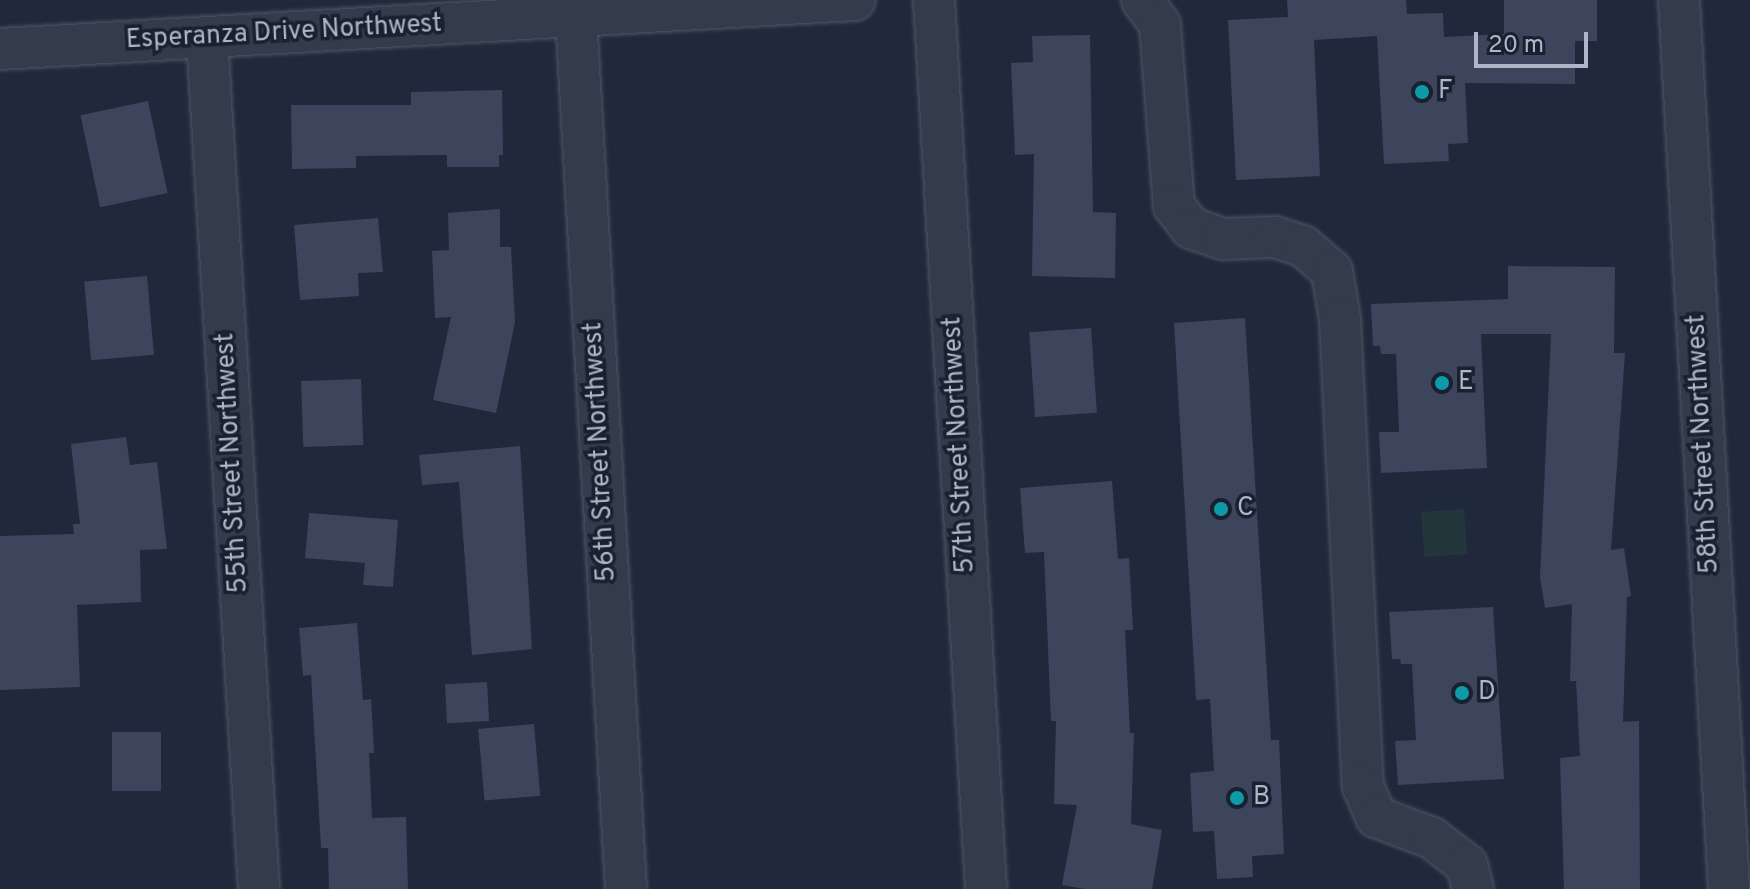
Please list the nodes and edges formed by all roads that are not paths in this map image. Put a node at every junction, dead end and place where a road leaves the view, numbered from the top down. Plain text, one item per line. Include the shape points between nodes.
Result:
1 (855, 0) edge
2 (934, 0) edge
3 (1142, 0) edge
4 (1679, 0) edge
5 (576, 16) junction
6 (207, 37) junction
7 (0, 49) edge
8 (259, 889) edge
9 (626, 889) edge
10 (986, 889) edge
11 (1473, 889) edge
12 (1729, 889) edge

1 - 5 street, Esperanza Drive Northwest
2 - 10 street, 57th Street Northwest
3 - 11 street via 1160,25 1174,206 1191,228 1223,239 1275,237 1303,246 1332,271 1340,320 1363,786 1376,817 1432,838 1467,865
4 - 12 street, 58th Street Northwest
5 - 6 street, Esperanza Drive Northwest
5 - 9 street, 56th Street Northwest
6 - 7 street, Esperanza Drive Northwest
6 - 8 street, 55th Street Northwest

